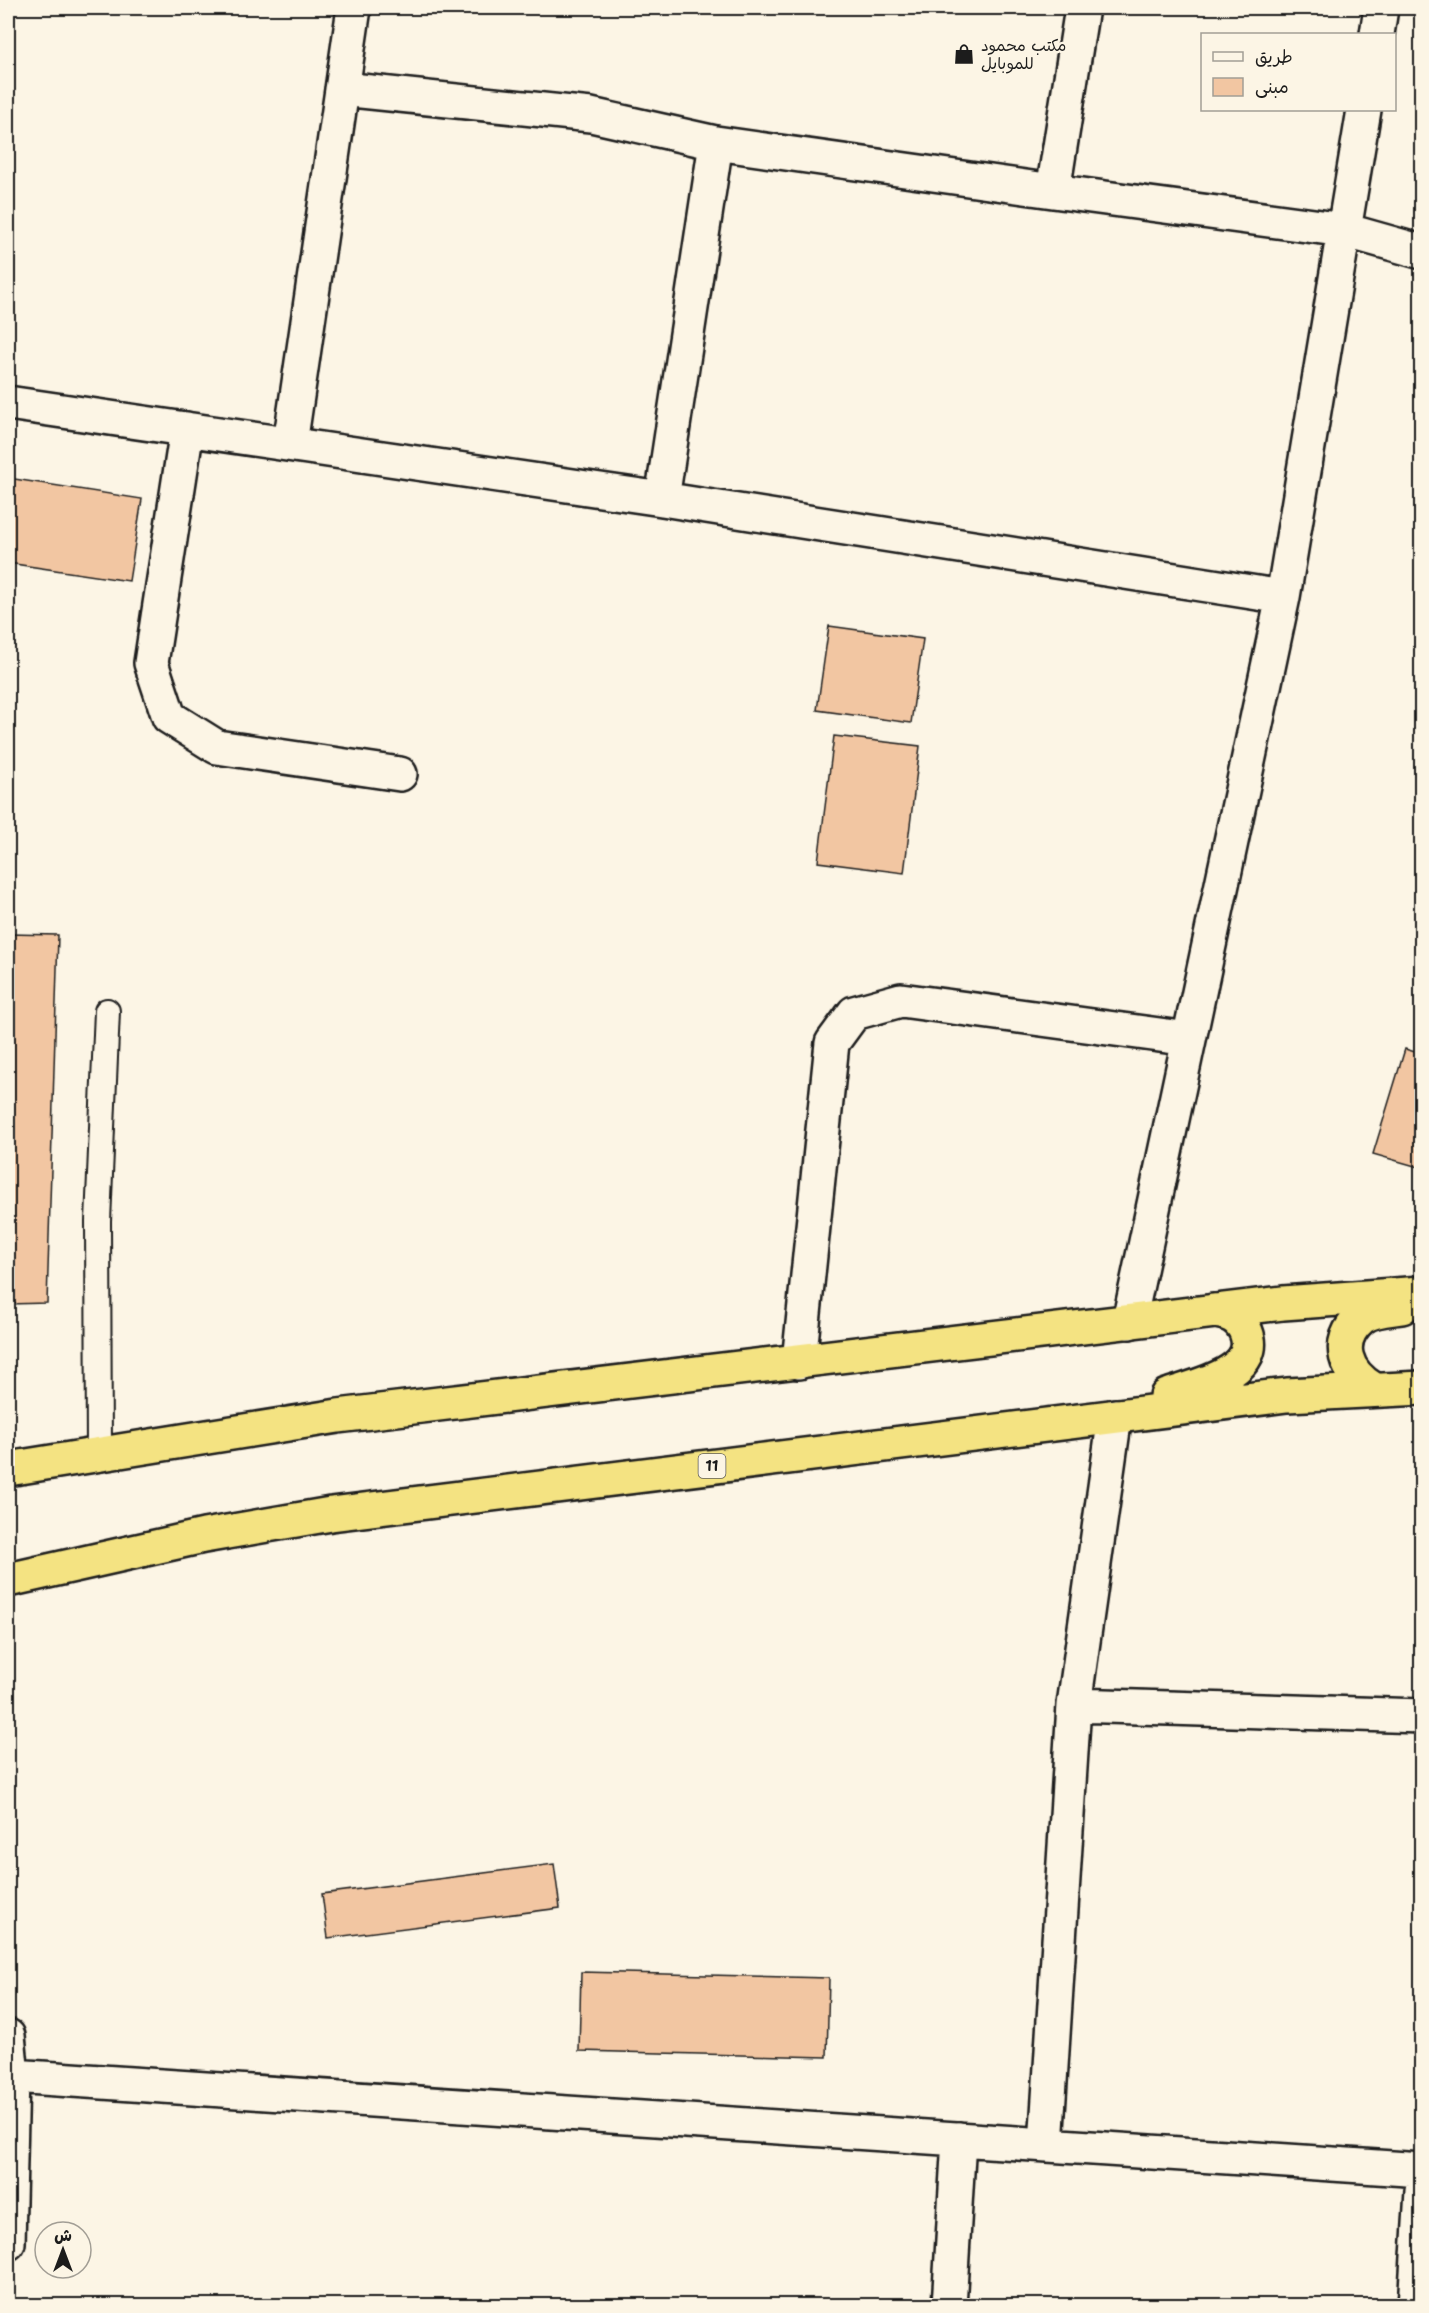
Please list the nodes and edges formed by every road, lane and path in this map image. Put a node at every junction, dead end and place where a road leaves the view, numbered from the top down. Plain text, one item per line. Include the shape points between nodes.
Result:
1 (354, 8) edge
2 (1082, 8) edge
3 (1381, 8) edge
4 (1377, 33) edge
5 (342, 89) junction
6 (1364, 111) edge
7 (716, 143) junction
8 (1053, 190) junction
9 (1344, 230) junction
10 (1422, 252) edge
11 (8, 403) edge
12 (187, 429) junction
13 (290, 444) junction
14 (662, 499) junction
15 (1283, 597) junction
16 (400, 774) dead end
17 (107, 1011) dead end
18 (1189, 1039) junction
19 (1422, 1293) edge
20 (1422, 1304) edge
21 (1213, 1311) junction
22 (1129, 1322) junction
23 (799, 1362) junction
24 (1422, 1388) edge
25 (1373, 1389) junction
26 (1115, 1416) junction
27 (99, 1452) junction
28 (8, 1469) edge
29 (8, 1581) edge
30 (1074, 1705) junction
31 (1422, 1716) edge
32 (8, 2036) edge
33 (12, 2076) junction
34 (959, 2139) junction
35 (1046, 2145) junction
36 (1422, 2170) edge
37 (1422, 2191) edge
38 (8, 2243) edge
39 (950, 2306) edge
40 (1414, 2306) edge

1 - 5 street
2 - 8 street
3 - 4 street
5 - 7 street via 591,115
5 - 13 street
6 - 9 street
7 - 8 street
7 - 14 street
8 - 9 street
9 - 10 street
9 - 15 street
11 - 12 street
12 - 13 street
12 - 16 street via 151,663 169,717 217,747
13 - 14 street
14 - 15 street
15 - 18 street
17 - 27 lane via 98,1221
18 - 22 street
18 - 23 street via 901,1000 854,1013 832,1043
19 - 21 highway
20 - 25 highway via 1373,1311 1352,1329 1346,1357 1351,1371
21 - 22 highway
21 - 26 highway via 1236,1317 1244,1327 1248,1350 1244,1361 1226,1374
22 - 23 highway
23 - 27 highway via 338,1416
24 - 25 highway, 11
25 - 26 highway, 11
26 - 29 highway, 11 via 331,1514 204,1536
26 - 30 street
27 - 28 highway
30 - 31 street
30 - 35 street
32 - 33 street
33 - 34 street
33 - 38 street
34 - 35 street
34 - 39 street
35 - 36 street
37 - 40 street

